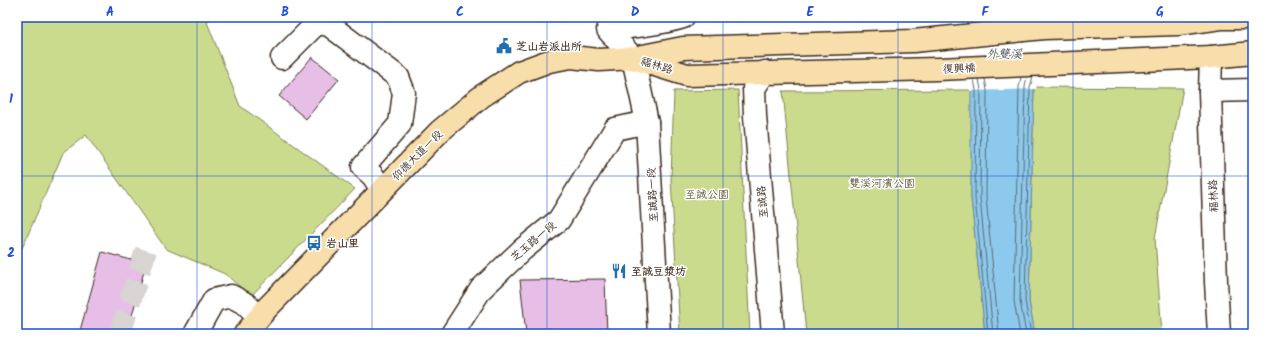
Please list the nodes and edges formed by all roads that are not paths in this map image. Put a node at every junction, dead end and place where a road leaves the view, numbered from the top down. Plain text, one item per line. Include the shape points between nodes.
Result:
1 (683, 17) edge
2 (1222, 18) edge
3 (1253, 18) edge
4 (638, 21) edge
5 (607, 23) edge
6 (1253, 53) edge
7 (1211, 57) junction
8 (282, 58) dead end
9 (633, 58) junction
10 (765, 72) junction
11 (787, 73) joint
12 (1253, 90) edge
13 (1210, 91) junction
14 (647, 122) junction
15 (382, 190) junction
16 (259, 317) junction
17 (195, 334) edge
18 (245, 334) edge
19 (452, 334) edge
20 (660, 334) edge
21 (773, 334) edge
22 (1219, 334) edge

1 - 4 street via 660,24
2 - 3 main road
2 - 9 main road, 福林路 via 1178,24 1044,28 913,41 683,48
4 - 5 street
5 - 9 street
6 - 7 main road
7 - 11 main road, 復興橋
7 - 13 street, 福林路
8 - 15 street via 317,23 329,25 398,76 404,93 400,124 363,166
9 - 10 main road, 福林路 via 687,75
9 - 14 street, 至誠路一段
9 - 15 main road, 仰德大道一段 via 599,60 572,57 549,61 519,72 482,96 440,131
10 - 11 main road, 福林路
10 - 21 street, 至誠路 via 754,88
12 - 13 street
13 - 22 street, 福林路
14 - 19 street, 芝玉路一段 via 615,129 559,220 481,288
14 - 20 street, 至誠路一段
15 - 16 main road, 仰德大道一段
16 - 17 street via 246,304 231,296 214,300
16 - 18 main road, 仰德大道一段

